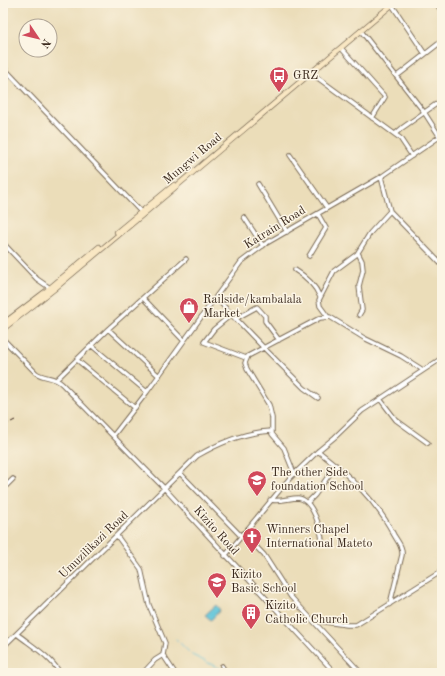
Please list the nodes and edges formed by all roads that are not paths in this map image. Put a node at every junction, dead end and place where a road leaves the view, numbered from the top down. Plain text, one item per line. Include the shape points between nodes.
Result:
1 (436, 3) edge
2 (392, 4) edge
3 (442, 12) edge
4 (361, 31) junction
5 (442, 41) edge
6 (340, 48) junction
7 (425, 54) junction
8 (3, 67) edge
9 (311, 73) junction
10 (397, 76) junction
11 (442, 100) edge
12 (424, 112) junction
13 (372, 118) junction
14 (395, 134) junction
15 (441, 136) edge
16 (290, 155) dead end
17 (412, 156) junction
18 (382, 177) junction
19 (258, 184) dead end
20 (327, 208) junction
21 (390, 211) junction
22 (142, 213) junction
23 (318, 214) junction
24 (244, 217) dead end
25 (287, 232) junction
26 (3, 243) edge
27 (264, 246) junction
28 (358, 253) junction
29 (309, 256) dead end
30 (186, 259) dead end
31 (442, 265) edge
32 (295, 270) dead end
33 (50, 288) junction
34 (320, 297) junction
35 (216, 298) junction
36 (144, 299) junction
37 (231, 315) junction
38 (359, 316) dead end
39 (328, 317) junction
40 (235, 319) junction
41 (3, 324) edge
42 (3, 329) edge
43 (108, 329) junction
44 (3, 339) edge
45 (279, 340) junction
46 (184, 341) junction
47 (3, 343) edge
48 (9, 344) junction
49 (92, 346) junction
50 (263, 347) junction
51 (246, 358) junction
52 (442, 358) edge
53 (77, 360) junction
54 (423, 370) junction
55 (159, 376) junction
56 (57, 379) junction
57 (147, 392) junction
58 (318, 398) dead end
59 (380, 399) junction
60 (135, 408) junction
61 (272, 431) junction
62 (113, 436) junction
63 (428, 443) dead end
64 (318, 450) junction
65 (336, 465) junction
66 (180, 473) junction
67 (294, 473) junction
68 (13, 479) dead end
69 (3, 489) edge
70 (165, 489) junction
71 (270, 500) junction
72 (307, 503) junction
73 (242, 535) junction
74 (117, 536) junction
75 (322, 543) dead end
76 (225, 556) junction
77 (442, 571) edge
78 (390, 604) junction
79 (311, 620) junction
80 (17, 634) junction
81 (3, 647) edge
82 (163, 655) junction
83 (222, 666) dead end
84 (60, 673) edge
85 (143, 673) edge
86 (175, 673) edge
87 (226, 673) edge
88 (335, 673) edge
89 (361, 673) edge

1 - 3 street
2 - 4 main road, Mungwi Road
2 - 7 street
2 - 22 main road, Mungwi Road
4 - 6 main road, Mungwi Road
4 - 10 street
5 - 7 street
6 - 9 main road, Mungwi Road
6 - 13 street via 385,98
7 - 10 street
8 - 22 street
9 - 13 street
9 - 22 main road, Mungwi Road
10 - 12 street
11 - 12 street
12 - 14 street
12 - 15 street
13 - 14 street
14 - 17 street
15 - 17 street, Katrain Road
16 - 20 street
17 - 18 street, Katrain Road
18 - 20 street, Katrain Road
18 - 21 street
19 - 25 street
20 - 23 street, Katrain Road
21 - 28 street via 370,233
21 - 31 street
22 - 33 main road, Mungwi Road
22 - 42 main road, Mungwi Road via 53,290
23 - 25 street, Katrain Road
23 - 29 street via 326,228
24 - 27 street
25 - 27 street, Katrain Road
26 - 33 street via 37,279
27 - 35 street, Katrain Road via 238,265
28 - 34 street via 334,271
28 - 38 street via 363,270 359,286 362,310
30 - 36 street
32 - 34 street via 306,277
33 - 41 main road, Mungwi Road
34 - 39 street via 319,304
35 - 37 street
35 - 46 street, Katrain Road
36 - 43 street
36 - 46 street
37 - 40 street
37 - 51 street via 214,329 204,342
39 - 45 street via 320,318
39 - 54 street
40 - 45 street via 258,308
40 - 50 street
43 - 49 street
43 - 55 street
44 - 48 street
45 - 50 street
46 - 55 street, Katrain Road
47 - 48 street
48 - 56 street via 36,373
49 - 53 street
49 - 57 street
50 - 51 street
50 - 58 street via 304,388
51 - 61 street via 247,369 269,405
52 - 54 street
53 - 56 street
53 - 60 street
54 - 59 street
55 - 57 street, Katrain Road
56 - 62 street, Kizito Road
57 - 60 street, Katrain Road
59 - 63 street via 396,420
59 - 64 street via 362,411
60 - 62 street, Katrain Road
61 - 66 street, Umuzilikazi Road via 234,439 197,456
61 - 67 street via 273,436 284,448
62 - 70 street, Kizito Road
64 - 65 street
64 - 67 street
65 - 72 street via 316,495
65 - 78 street via 376,505 402,548
66 - 70 street, Umuzilikazi Road
66 - 73 street
67 - 71 street
68 - 69 street
70 - 74 street, Umuzilikazi Road
70 - 76 street, Kizito Road
71 - 72 street via 299,498
71 - 73 street
72 - 75 street via 318,522
73 - 76 street
73 - 79 street via 264,555 286,591
74 - 80 street, Umuzilikazi Road
74 - 82 street via 141,569 149,605 165,643
76 - 88 street, Kizito Road
77 - 78 street
78 - 79 street via 356,625
79 - 89 street
80 - 81 street, Umuzilikazi Road
80 - 84 street via 50,659
82 - 85 street
82 - 86 street
83 - 87 street

